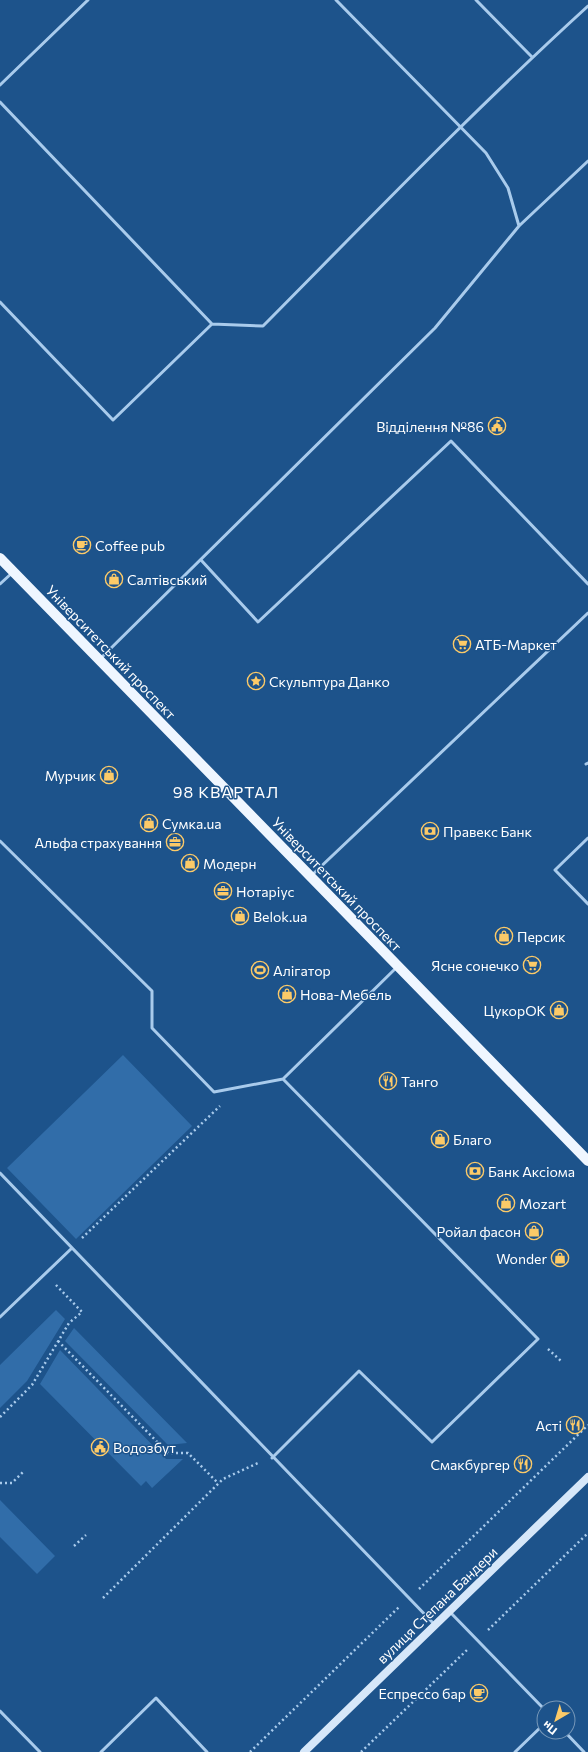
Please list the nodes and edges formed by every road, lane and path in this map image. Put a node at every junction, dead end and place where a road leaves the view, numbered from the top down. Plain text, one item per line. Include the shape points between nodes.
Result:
1 (88, 0) edge
2 (336, 0) edge
3 (476, 0) edge
4 (588, 6) edge
5 (532, 57) junction
6 (0, 85) edge
7 (0, 102) edge
8 (461, 127) junction
9 (588, 161) edge
10 (519, 226) junction
11 (0, 302) edge
12 (212, 324) junction
13 (0, 558) edge
14 (200, 560) junction
15 (13, 571) junction
16 (0, 584) edge
17 (588, 584) edge
18 (588, 614) edge
19 (99, 660) junction
20 (588, 838) edge
21 (0, 841) edge
22 (311, 877) junction
23 (588, 904) edge
24 (398, 966) junction
25 (283, 1079) junction
26 (241, 1087) junction
27 (588, 1161) edge
28 (0, 1173) edge
29 (72, 1248) junction
30 (45, 1274) junction
31 (0, 1316) edge
32 (58, 1341) junction
33 (0, 1417) edge
34 (272, 1458) junction
35 (23, 1472) dead end
36 (588, 1478) edge
37 (0, 1483) edge
38 (218, 1484) junction
39 (86, 1535) dead end
40 (74, 1546) dead end
41 (103, 1598) dead end
42 (450, 1612) junction
43 (435, 1626) junction
44 (536, 1701) edge
45 (0, 1711) edge
46 (536, 1732) edge
47 (573, 1740) edge
48 (40, 1752) edge
49 (101, 1752) edge
50 (207, 1752) edge
51 (304, 1752) edge
52 (515, 1752) edge
53 (584, 1752) edge

1 - 6 lane
2 - 8 lane
3 - 5 lane
4 - 5 lane
5 - 8 lane
7 - 12 lane
8 - 10 lane via 486,153 508,188
8 - 12 lane via 263,326
9 - 10 lane
10 - 14 lane via 435,328
11 - 12 lane via 113,420
13 - 15 main road, Університетський проспект
14 - 17 lane via 258,622 451,441
14 - 19 lane
15 - 16 lane
15 - 19 main road, Університетський проспект
18 - 22 lane
19 - 22 main road, Університетський проспект
20 - 23 lane via 555,870
21 - 26 lane via 152,992 152,1028 214,1092
22 - 24 main road, Університетський проспект
24 - 25 lane
24 - 27 main road, Університетський проспект
25 - 26 lane
25 - 34 lane via 538,1339 432,1442 359,1371
26 - 29 path
28 - 29 lane
29 - 30 lane
29 - 34 lane
30 - 31 lane
30 - 32 path via 82,1312 69,1323
32 - 33 path via 32,1385
32 - 38 path via 168,1453 188,1453
34 - 38 path via 223,1479
34 - 43 lane
35 - 37 path via 12,1483
36 - 42 street, вулиця Степана Бандери
38 - 41 path
39 - 40 path
42 - 43 street, вулиця Степана Бандери
42 - 44 lane
43 - 51 street, вулиця Степана Бандери
45 - 48 lane
46 - 52 lane
47 - 53 lane
49 - 50 lane via 156,1698

